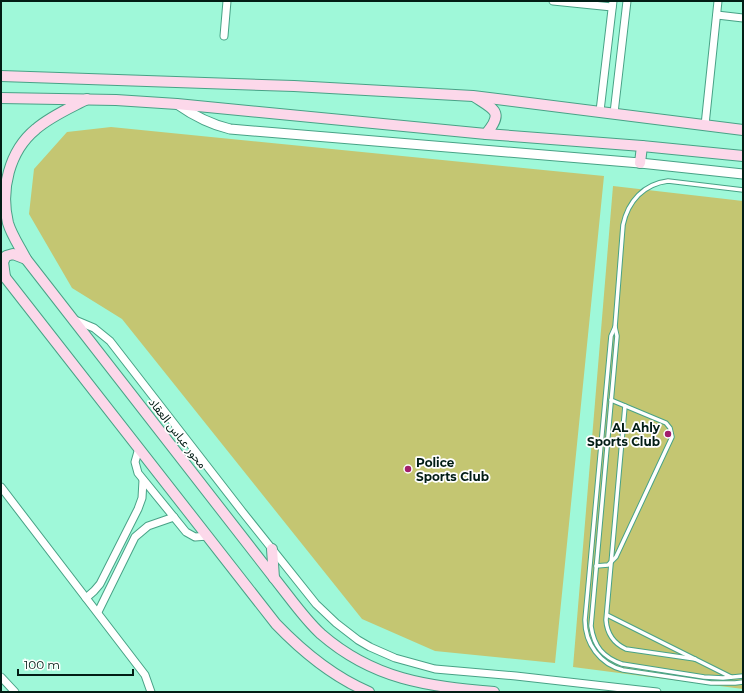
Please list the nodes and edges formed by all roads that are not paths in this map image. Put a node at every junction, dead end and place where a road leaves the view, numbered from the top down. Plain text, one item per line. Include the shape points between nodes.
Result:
1 (227, 1) edge
2 (553, 1) edge
3 (627, 1) edge
4 (718, 1) edge
5 (612, 4) edge
6 (717, 15) junction
7 (743, 18) edge
8 (224, 36) dead end
9 (1, 76) edge
10 (474, 96) junction
11 (1, 98) edge
12 (87, 99) junction
13 (177, 104) junction
14 (600, 111) junction
15 (614, 113) junction
16 (706, 125) junction
17 (743, 130) edge
18 (486, 134) junction
19 (642, 146) junction
20 (743, 156) edge
21 (640, 163) junction
22 (743, 174) edge
23 (743, 190) edge
24 (26, 259) junction
25 (3, 275) edge
26 (74, 320) junction
27 (615, 328) junction
28 (611, 400) junction
29 (625, 406) junction
30 (139, 448) junction
31 (143, 480) junction
32 (1, 487) edge
33 (174, 517) junction
34 (208, 536) junction
35 (120, 543) junction
36 (130, 547) junction
37 (272, 549) junction
38 (111, 561) junction
39 (611, 564) junction
40 (121, 565) junction
41 (596, 566) junction
42 (103, 577) junction
43 (274, 578) junction
44 (113, 581) junction
45 (86, 598) junction
46 (98, 612) junction
47 (607, 615) junction
48 (695, 659) junction
49 (743, 676) edge
50 (1, 677) edge
51 (732, 677) junction
52 (743, 682) edge
53 (14, 692) edge
54 (151, 692) edge
55 (369, 692) edge
56 (494, 692) edge
57 (658, 692) edge

1 - 8 street
2 - 5 street
3 - 15 street
4 - 6 street
5 - 14 street
6 - 7 street
6 - 16 street
9 - 10 main road via 294,86
10 - 14 main road
10 - 18 main road via 491,107 496,114 495,121
11 - 12 main road
12 - 13 main road
12 - 24 main road, محور عباس العقاد via 35,130 24,141 9,168 4,196 5,212 12,235
13 - 18 main road
13 - 21 street via 196,117 230,129
14 - 15 main road
15 - 16 main road
16 - 17 main road
18 - 19 main road
19 - 20 main road
19 - 21 main road
21 - 22 street
23 - 27 lane via 668,181 654,184 637,196 626,212 623,225
24 - 25 main road via 13,254 6,256 3,262
24 - 26 main road, محور عباس العقاد
25 - 30 main road
26 - 37 street via 94,328 110,341
26 - 43 main road, محور عباس العقاد
27 - 28 lane via 617,336
27 - 52 lane via 611,336 585,620 588,639 600,658 609,665 623,670 711,683
28 - 29 lane
28 - 41 lane
29 - 39 lane
29 - 39 lane via 666,423 672,437
30 - 31 street via 135,462
30 - 34 main road
31 - 33 street
31 - 35 street via 142,498 138,509
32 - 45 street
33 - 34 street via 188,534 195,537
33 - 36 street via 143,528
34 - 55 main road via 276,624 295,644 338,676
35 - 36 street
35 - 38 street
36 - 40 street
37 - 43 main road
37 - 57 street via 316,604 336,624 370,647 395,658 435,669
38 - 40 street
38 - 42 street
39 - 41 lane
39 - 47 lane
40 - 44 street
41 - 51 lane via 591,626 594,640 605,655 615,662 634,667 704,677
42 - 44 street
42 - 45 street via 97,588
43 - 56 main road, محور عباس العقاد via 320,633 362,662 410,681
44 - 46 street
45 - 46 street
46 - 54 street via 145,675
47 - 48 lane
47 - 48 lane via 606,626 610,636 621,647 631,651
48 - 51 lane
49 - 51 lane
50 - 53 street

